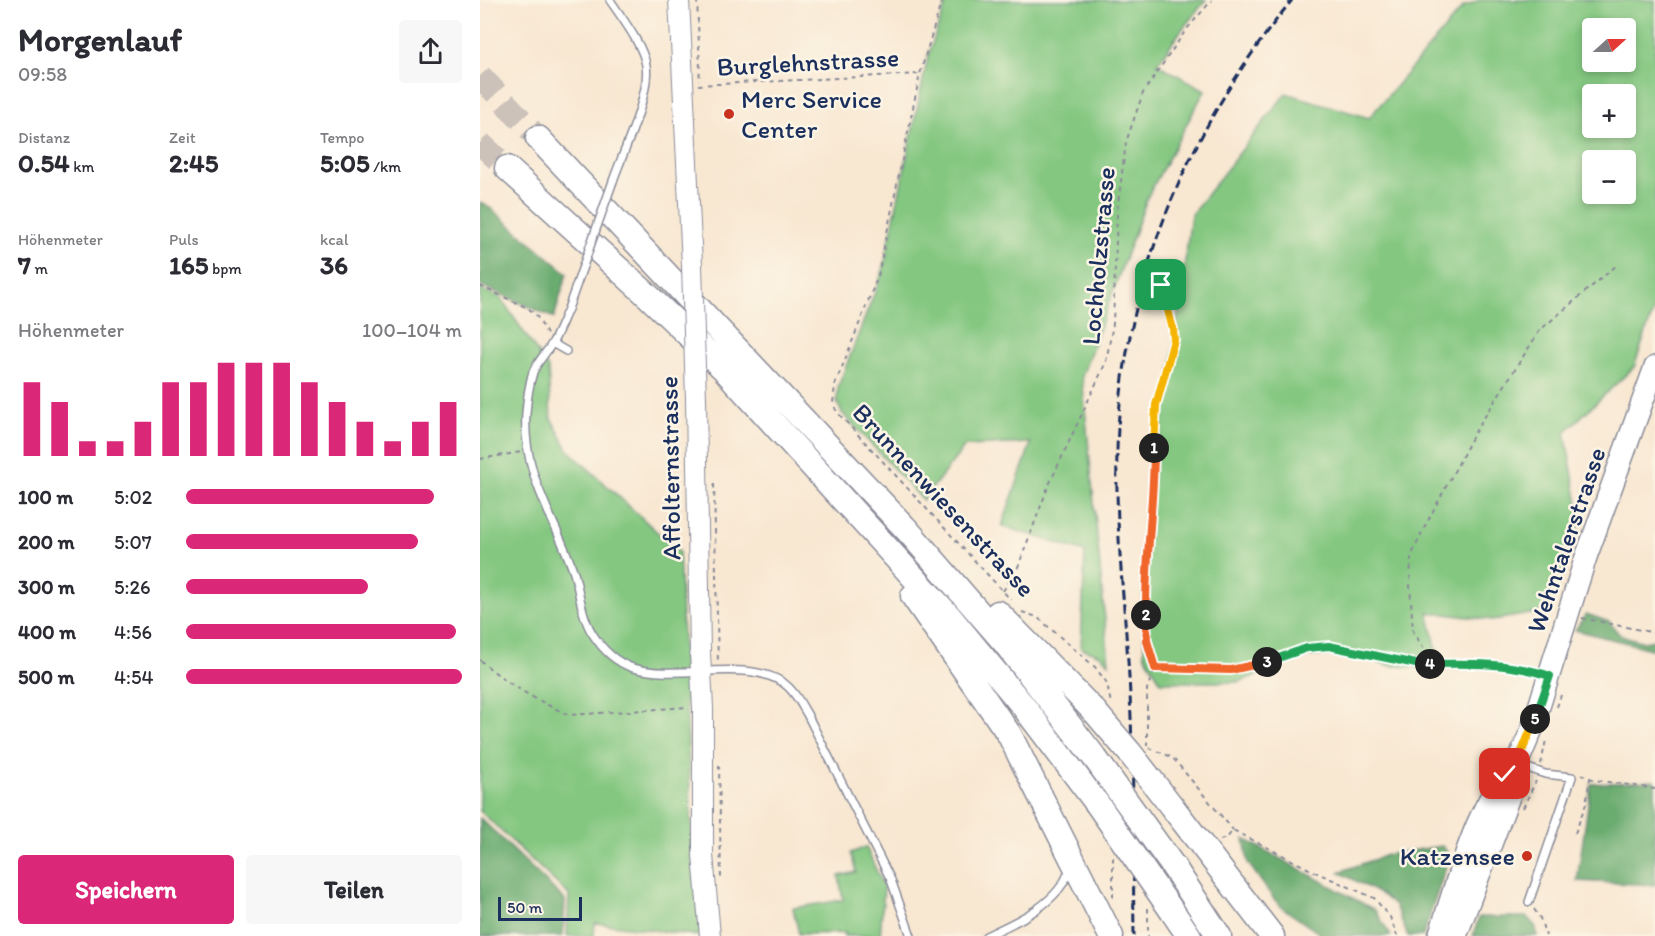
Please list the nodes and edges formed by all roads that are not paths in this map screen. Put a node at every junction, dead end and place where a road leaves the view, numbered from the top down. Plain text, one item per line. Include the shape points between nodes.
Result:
1 (610, 0) edge
2 (679, 0) edge
3 (538, 138) tunnel mouth
4 (507, 168) tunnel mouth
5 (552, 344) junction
6 (566, 351) dead end
7 (1655, 367) edge
8 (817, 470) junction
9 (925, 550) junction
10 (701, 673) junction
11 (1517, 764) junction
12 (1071, 856) junction
13 (1529, 902) road end
14 (710, 936) edge
15 (911, 936) edge
16 (986, 936) edge
17 (1111, 936) edge
18 (1189, 936) edge
19 (1219, 936) edge
20 (1272, 936) edge
21 (1439, 936) edge
22 (1456, 936) edge

1 - 5 lane, bridge via 634,35 646,65 644,97
2 - 10 street, Affolternstrasse, bridge via 692,266
3 - 9 highway
4 - 8 highway via 723,368
5 - 6 lane
5 - 10 lane via 533,372 528,392 527,451 538,490 574,572 591,631 602,648 633,668
7 - 11 main road, Wehntalerstrasse
8 - 12 highway via 841,507 921,606 1009,734
8 - 18 highway, bridge via 979,651 1096,802
9 - 19 highway, bridge via 1095,758
9 - 20 highway, bridge via 980,595 1095,712
10 - 14 street, Affolternstrasse via 704,855
10 - 15 lane via 768,675 797,697 891,879
11 - 13 lane via 1544,774 1572,777
11 - 21 main road, Wehntalerstrasse via 1494,790 1476,829
11 - 22 main road, Wehntalerstrasse via 1513,786
12 - 16 lane via 1065,882 1052,897
12 - 17 highway

